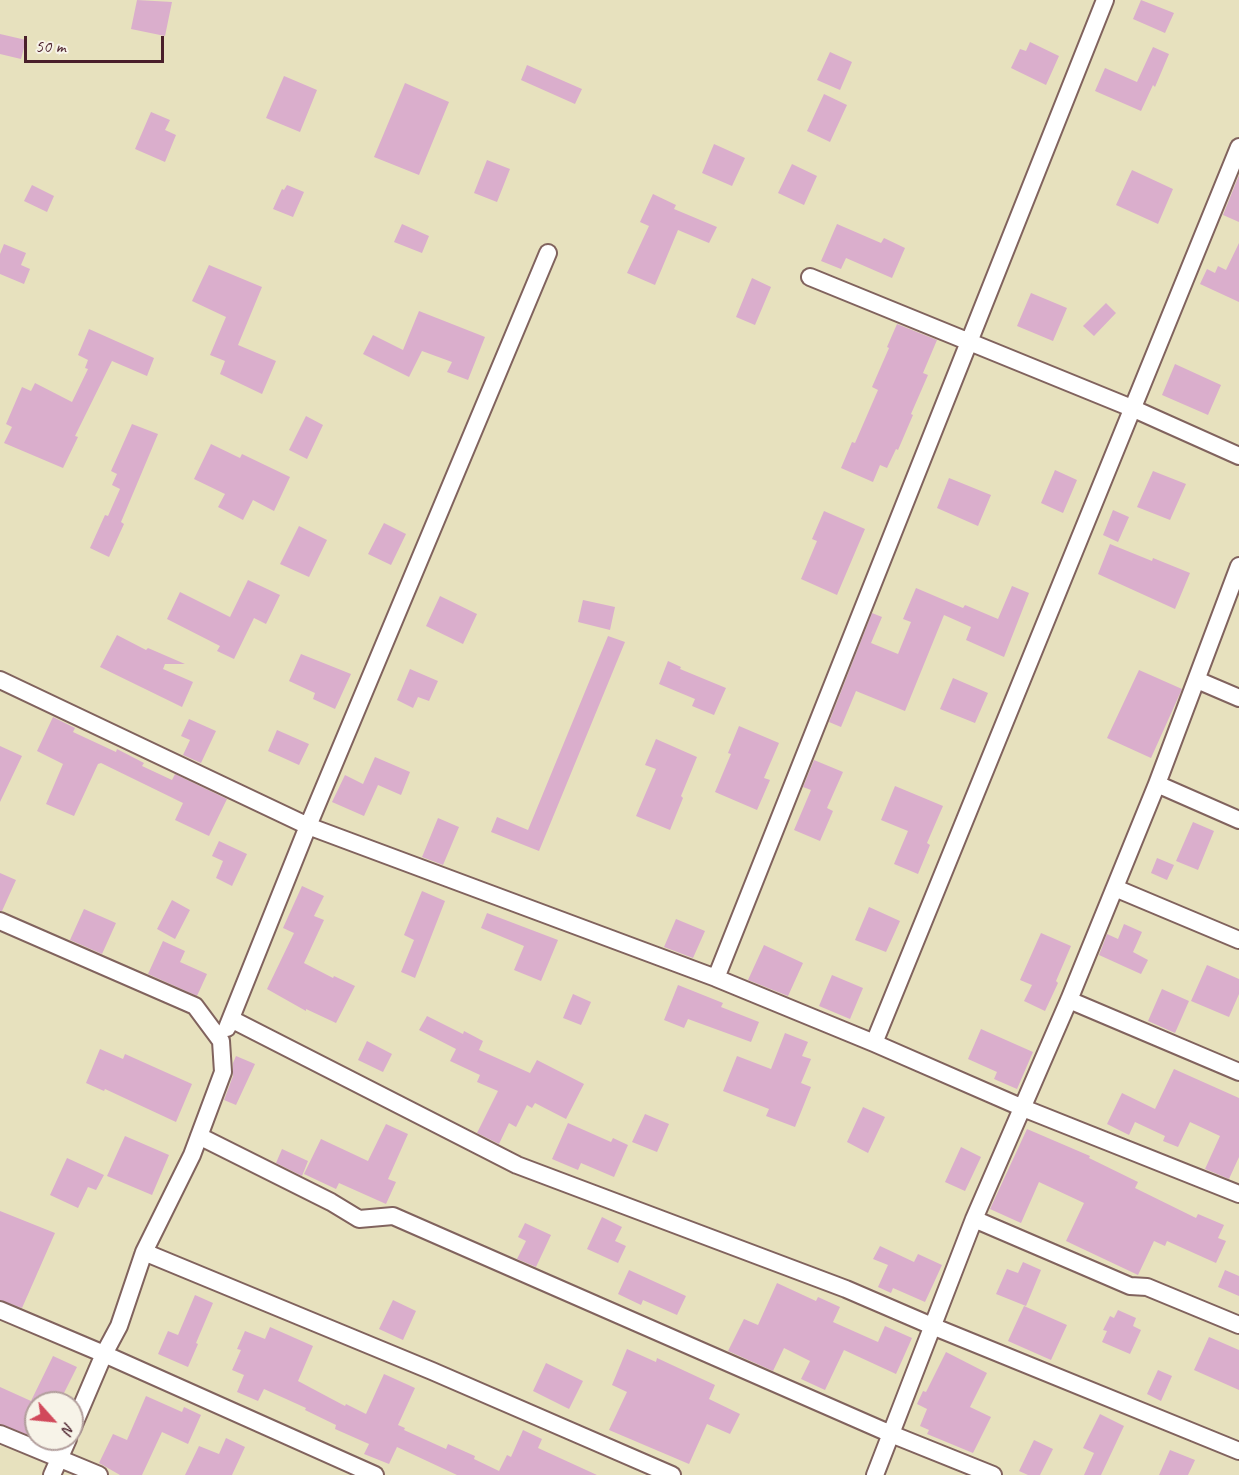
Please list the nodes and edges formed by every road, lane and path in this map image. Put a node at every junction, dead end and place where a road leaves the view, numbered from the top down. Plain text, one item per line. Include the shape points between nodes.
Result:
1 (1105, 0) edge
2 (1239, 147) edge
3 (548, 253) dead end
4 (810, 277) dead end
5 (968, 342) junction
6 (1134, 409) junction
7 (1239, 456) edge
8 (1238, 569) edge
9 (0, 680) edge
10 (1197, 680) junction
11 (1239, 698) edge
12 (1157, 784) junction
13 (1239, 820) edge
14 (308, 826) junction
15 (1115, 888) junction
16 (0, 921) edge
17 (1239, 940) edge
18 (716, 978) junction
19 (1069, 1000) junction
20 (231, 1019) junction
21 (221, 1041) junction
22 (874, 1043) junction
23 (1239, 1072) edge
24 (1023, 1108) junction
25 (199, 1136) junction
26 (1239, 1194) edge
27 (974, 1219) junction
28 (144, 1252) junction
29 (0, 1310) edge
30 (1239, 1325) edge
31 (932, 1326) junction
32 (104, 1354) junction
33 (84, 1401) edge
34 (0, 1434) edge
35 (891, 1434) junction
36 (63, 1451) edge
37 (1239, 1451) edge
38 (60, 1458) junction
39 (52, 1475) edge
40 (99, 1475) edge
41 (375, 1475) edge
42 (672, 1475) edge
43 (875, 1475) edge
44 (993, 1475) edge

1 - 5 street
2 - 6 street
3 - 14 street
4 - 5 street
5 - 6 street
5 - 18 street
6 - 7 street
6 - 22 street
8 - 10 street
9 - 14 street
10 - 11 street
10 - 12 street
12 - 13 street
12 - 15 street
14 - 18 street
14 - 20 street
15 - 17 street
15 - 19 street
16 - 21 street via 195,1006
18 - 22 street
19 - 23 street
19 - 24 street
20 - 21 street
20 - 31 street via 517,1165 846,1289
21 - 25 street via 223,1072
22 - 24 street
24 - 26 street
24 - 27 street
25 - 28 street
25 - 35 street via 359,1220 393,1216
27 - 30 street via 1130,1286 1147,1287
27 - 31 street
28 - 32 street via 119,1326
28 - 42 street
29 - 32 street
31 - 35 street
31 - 37 street
32 - 33 street
32 - 41 street
34 - 38 street
35 - 43 street
35 - 44 street
36 - 38 street
38 - 39 street
38 - 40 street

